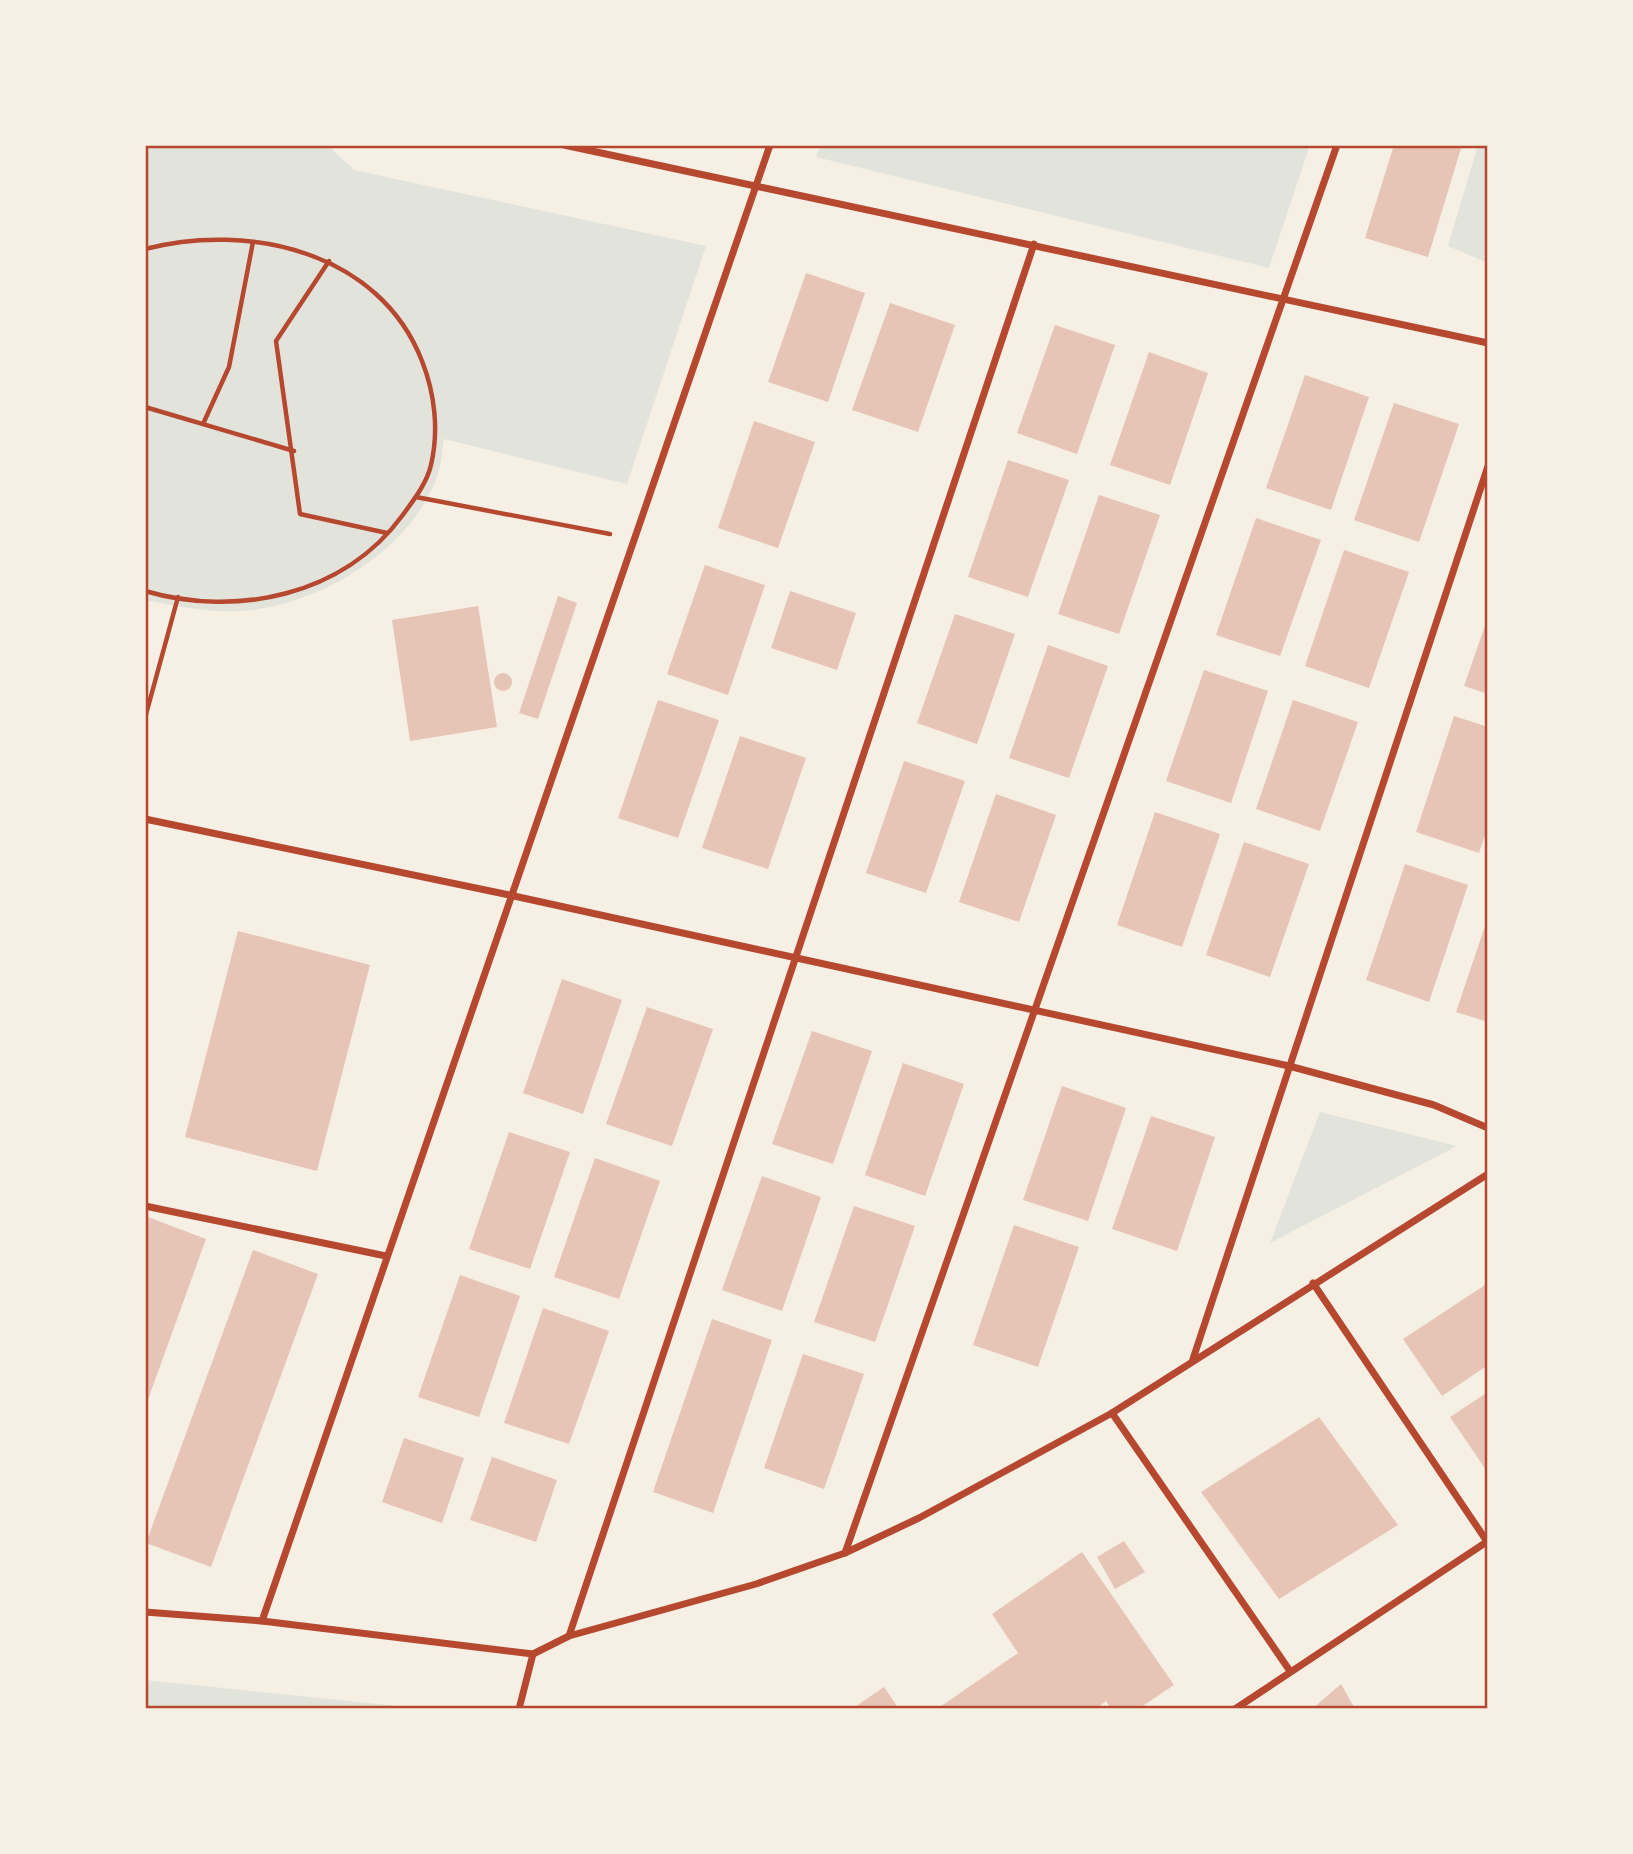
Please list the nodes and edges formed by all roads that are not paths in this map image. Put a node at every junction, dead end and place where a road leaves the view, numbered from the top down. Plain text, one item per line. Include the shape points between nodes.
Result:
1 (564, 145) edge
2 (770, 145) edge
3 (1337, 145) edge
4 (757, 184) junction
5 (1034, 244) junction
6 (1284, 301) junction
7 (1488, 343) edge
8 (1488, 466) edge
9 (145, 819) edge
10 (514, 896) junction
11 (794, 957) junction
12 (1037, 1012) junction
13 (1289, 1066) junction
14 (1488, 1128) edge
15 (1488, 1174) edge
16 (145, 1206) edge
17 (386, 1256) junction
18 (1314, 1283) junction
19 (1193, 1360) junction
20 (1112, 1413) junction
21 (1487, 1542) edge
22 (845, 1553) junction
23 (145, 1612) edge
24 (262, 1621) junction
25 (569, 1636) junction
26 (533, 1654) junction
27 (1290, 1671) junction
28 (519, 1709) edge
29 (1235, 1709) edge

1 - 4 street
2 - 4 street
3 - 6 street
4 - 5 street
4 - 10 street
5 - 6 street
5 - 11 street
6 - 7 street
6 - 12 street
8 - 13 street
9 - 10 street
10 - 11 street
10 - 17 street
11 - 12 street
11 - 25 street
12 - 13 street
12 - 22 street
13 - 14 street via 1434,1105
13 - 19 street
15 - 18 street
16 - 17 street
17 - 24 street
18 - 19 street
18 - 21 street
19 - 20 street
20 - 22 street
20 - 27 street
21 - 27 street
22 - 25 street via 756,1584
23 - 24 street
24 - 26 street
25 - 26 street
26 - 28 street
27 - 29 street

